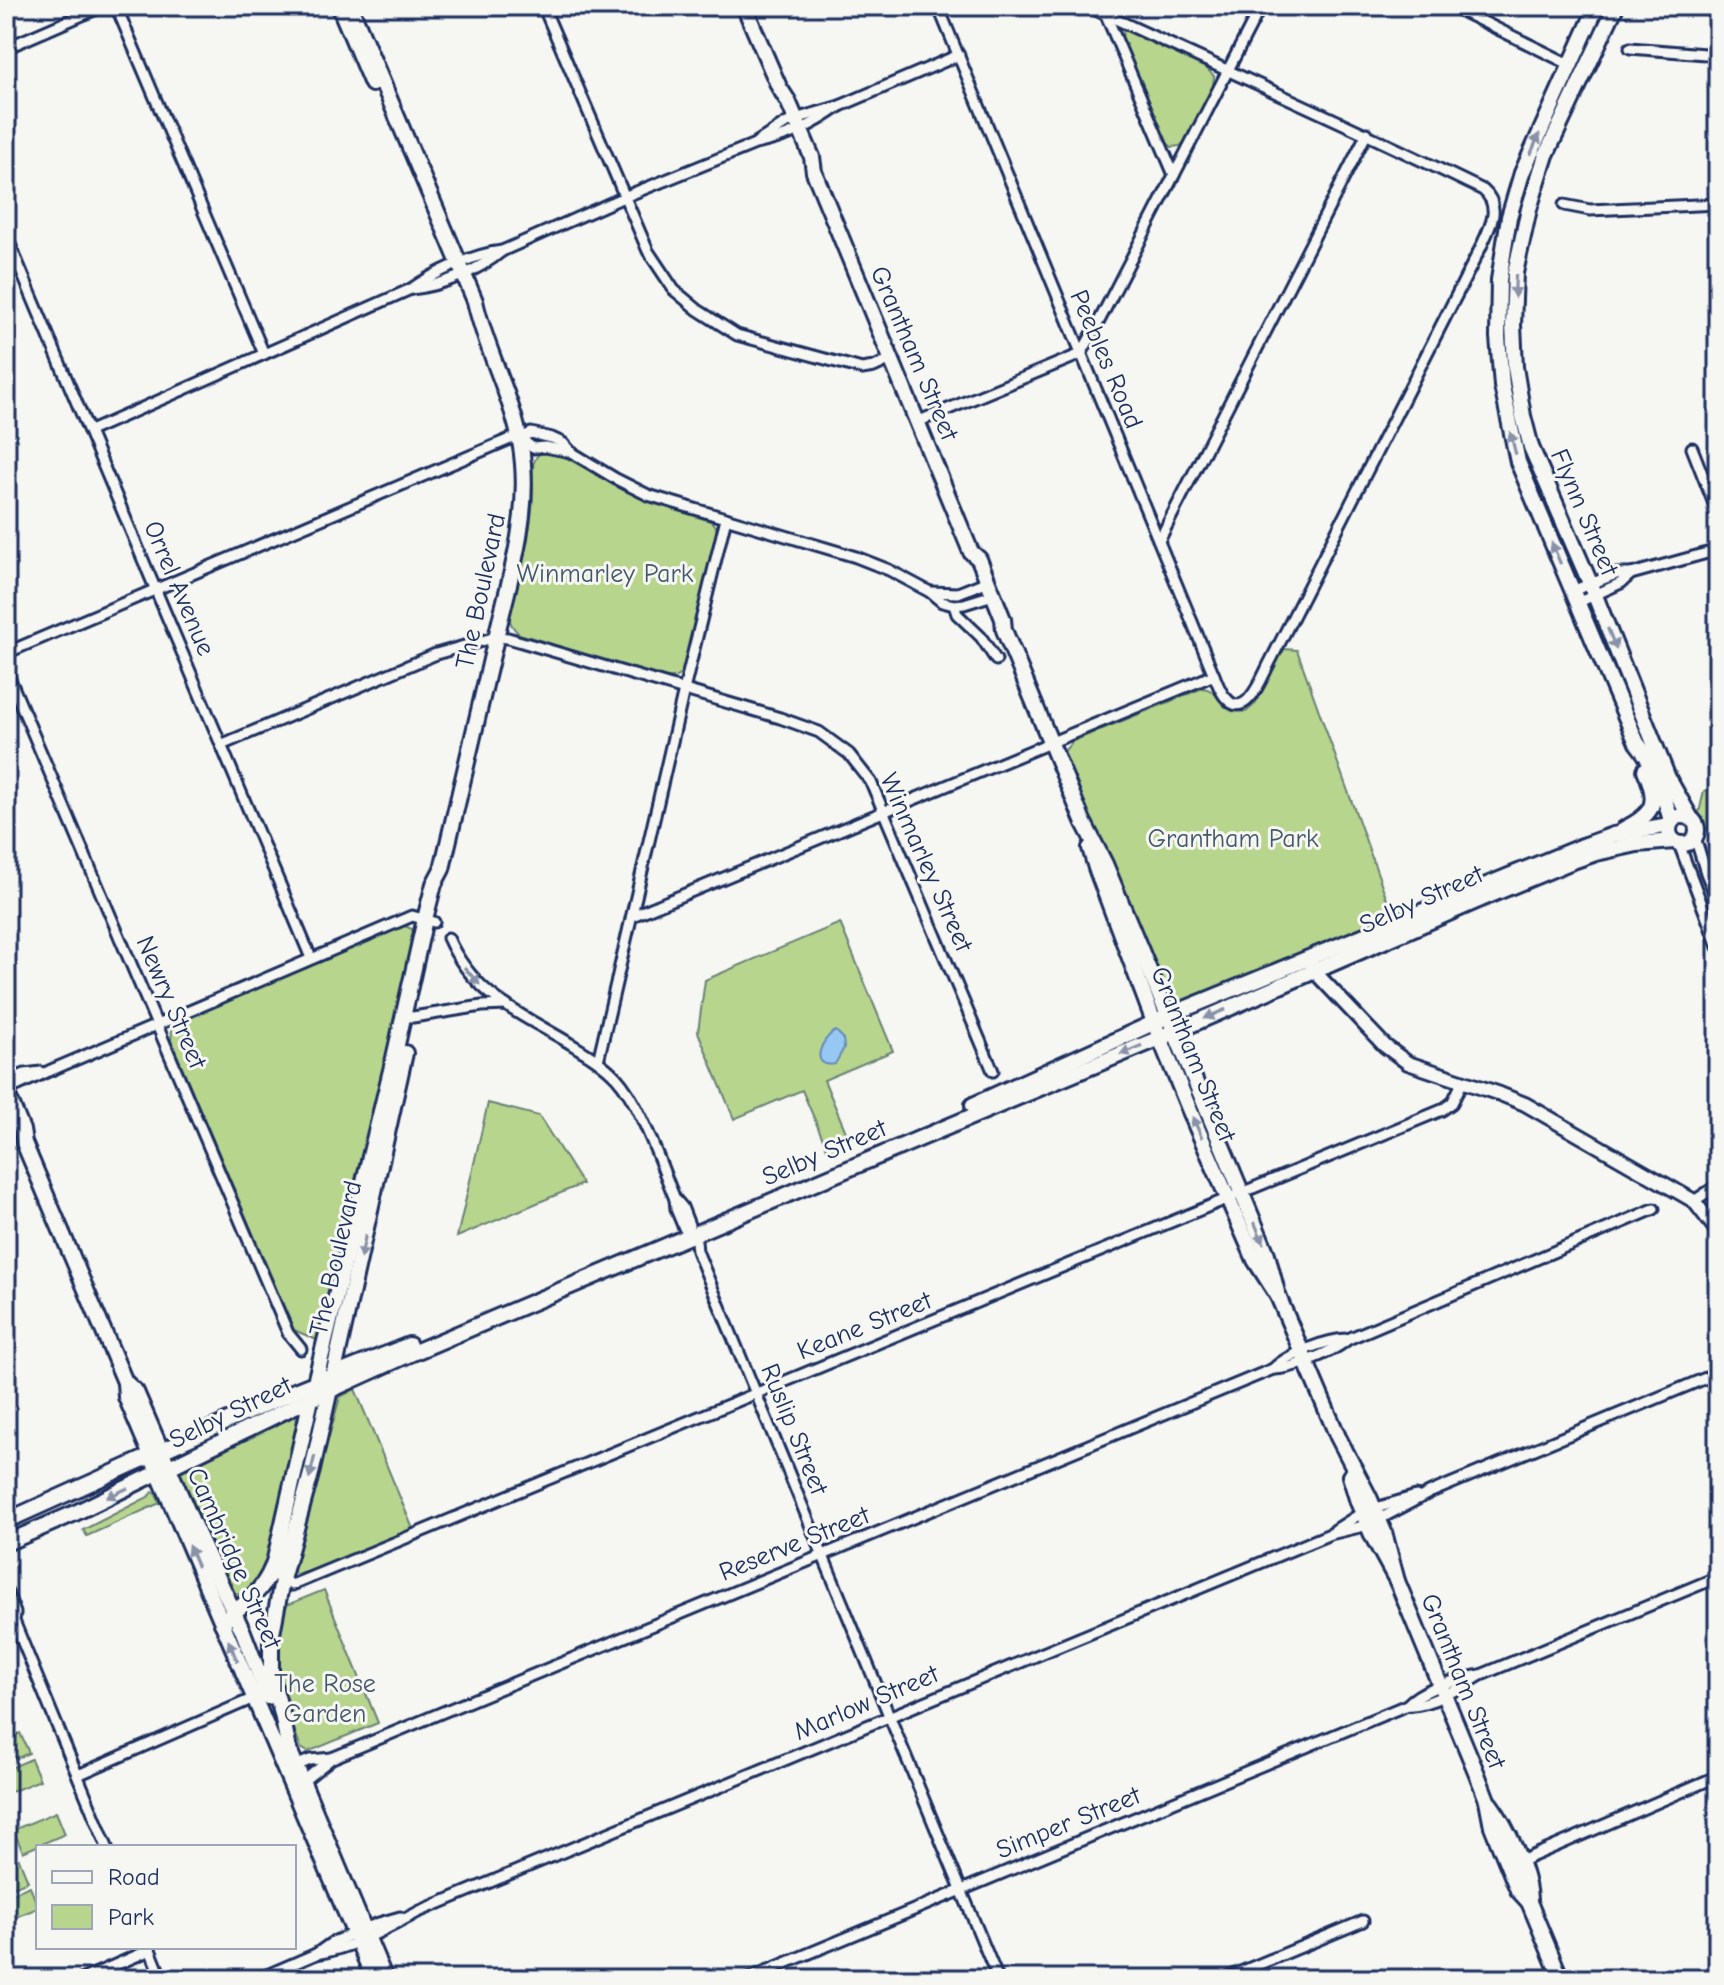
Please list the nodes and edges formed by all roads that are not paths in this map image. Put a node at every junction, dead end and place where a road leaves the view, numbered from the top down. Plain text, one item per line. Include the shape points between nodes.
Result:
1 (103, 6) edge
2 (116, 6) edge
3 (339, 6) edge
4 (350, 6) edge
5 (543, 6) edge
6 (744, 6) edge
7 (938, 6) edge
8 (1087, 6) edge
9 (1261, 6) edge
10 (1451, 6) edge
11 (1597, 6) edge
12 (1616, 6) edge
13 (1106, 15) junction
14 (6, 48) edge
15 (1630, 48) dead end
16 (959, 55) junction
17 (1718, 55) edge
18 (1569, 64) junction
19 (1227, 71) junction
20 (795, 127) junction
21 (1367, 133) junction
22 (1174, 175) junction
23 (624, 197) junction
24 (1718, 204) edge
25 (1564, 205) dead end
26 (6, 235) edge
27 (457, 271) junction
28 (264, 354) junction
29 (1081, 354) junction
30 (891, 359) junction
31 (917, 422) junction
32 (90, 431) junction
33 (520, 438) junction
34 (1692, 448) dead end
35 (1544, 478) junction
36 (1718, 514) edge
37 (1540, 516) junction
38 (726, 518) junction
39 (1159, 541) junction
40 (1718, 550) edge
41 (156, 589) junction
42 (987, 589) junction
43 (1592, 589) junction
44 (930, 592) junction
45 (1575, 597) junction
46 (954, 605) junction
47 (496, 637) junction
48 (6, 653) edge
49 (996, 660) dead end
50 (6, 670) edge
51 (1214, 675) junction
52 (684, 690) junction
53 (1051, 743) junction
54 (1637, 743) junction
55 (221, 745) junction
56 (885, 812) junction
57 (1690, 817) junction
58 (1083, 821) junction
59 (1670, 823) junction
60 (1613, 835) junction
61 (1695, 837) junction
62 (1677, 842) junction
63 (1718, 902) edge
64 (632, 916) junction
65 (430, 921) junction
66 (448, 938) dead end
67 (1718, 947) edge
68 (311, 958) junction
69 (1308, 958) junction
70 (1315, 972) junction
71 (506, 1005) junction
72 (411, 1016) junction
73 (1169, 1016) junction
74 (1155, 1023) junction
75 (158, 1024) junction
76 (1175, 1032) junction
77 (1160, 1038) junction
78 (598, 1061) junction
79 (49, 1071) junction
80 (993, 1071) dead end
81 (1463, 1081) junction
82 (6, 1082) edge
83 (6, 1091) edge
84 (6, 1111) edge
85 (24, 1143) junction
86 (1718, 1185) edge
87 (1235, 1196) junction
88 (1694, 1201) junction
89 (1654, 1209) dead end
90 (688, 1231) junction
91 (1718, 1232) edge
92 (301, 1349) dead end
93 (1304, 1356) junction
94 (1718, 1373) edge
95 (333, 1375) junction
96 (316, 1382) junction
97 (330, 1390) junction
98 (757, 1393) junction
99 (311, 1399) junction
100 (156, 1454) junction
101 (164, 1471) junction
102 (1371, 1516) junction
103 (6, 1521) edge
104 (6, 1543) edge
105 (823, 1555) junction
106 (276, 1577) junction
107 (1718, 1577) edge
108 (6, 1590) edge
109 (234, 1612) junction
110 (10, 1618) edge
111 (222, 1623) junction
112 (1443, 1690) junction
113 (254, 1698) junction
114 (889, 1716) junction
115 (289, 1750) junction
116 (332, 1758) junction
117 (291, 1768) junction
118 (78, 1775) junction
119 (1718, 1776) edge
120 (302, 1782) junction
121 (1487, 1800) junction
122 (106, 1845) edge
123 (1519, 1862) junction
124 (961, 1890) junction
125 (1529, 1902) junction
126 (1363, 1921) dead end
127 (361, 1935) junction
128 (150, 1949) edge
129 (1718, 1974) edge
130 (83, 1979) edge
131 (162, 1979) edge
132 (258, 1979) edge
133 (374, 1979) edge
134 (385, 1979) edge
135 (747, 1979) edge
136 (998, 1979) edge
137 (1224, 1979) edge
138 (1561, 1979) edge
139 (1707, 1979) edge

1 - 14 street
2 - 28 street
3 - 27 main road, The Boulevard
4 - 27 main road, The Boulevard
5 - 23 street
6 - 20 main road, Grantham Street
7 - 16 street, Peebles Road
8 - 13 street
9 - 19 street
10 - 18 street
11 - 18 main road, Flynn Street
12 -> 35 main road, Flynn Street via 1546,155 1515,273 1514,351 1523,416
13 - 19 street
13 - 22 street
15 - 17 street
16 - 20 street
16 - 29 street, Peebles Road
37 -> 18 main road, Flynn Street via 1518,462 1502,386 1499,280 1522,173
19 - 21 street
19 - 22 street
20 - 23 street via 773,141
20 - 30 main road, Grantham Street via 812,157
21 - 39 street
21 - 51 street, Peebles Road via 1483,190 1492,200 1493,215 1252,696 1246,703 1233,704
22 - 29 street
23 - 27 street
23 - 30 street via 648,251 674,290 737,335 862,369
24 - 25 street via 1590,210
26 - 32 street, Orrel Avenue
27 - 28 street
27 - 33 main road, The Boulevard via 475,301
28 - 32 street
29 - 31 street
29 - 39 street, Peebles Road
30 - 31 main road, Grantham Street
31 - 42 main road, Grantham Street via 971,552 979,559
32 - 41 street, Orrel Avenue
33 - 38 street via 531,433 563,443 648,495
33 - 41 street
33 - 47 main road, The Boulevard via 521,523
34 - 36 street
35 - 37 main road
35 - 43 main road, Flynn Street
45 -> 37 main road, Flynn Street
38 - 44 street via 856,557
38 - 52 street
39 - 51 street, Peebles Road
40 - 43 street via 1616,574
41 - 48 street
41 - 55 street, Orrel Avenue
42 - 44 street
42 - 46 street
42 - 53 main road, Grantham Street
43 - 45 street
43 -> 57 main road, Flynn Street via 1668,778
44 - 46 street
45 - 54 main road, Flynn Street
46 - 49 street
47 - 52 street, Winmarley Street
47 - 55 street via 436,654
47 - 65 main road, The Boulevard via 442,869 434,884
50 - 75 street, Newry Street
51 - 53 street
52 - 56 street, Winmarley Street via 819,732 849,754
52 - 64 street
53 - 56 street
53 - 58 main road, Grantham Street
54 - 59 main road, Flynn Street via 1659,780
54 - 60 main road via 1651,786 1651,807 1641,820
55 - 68 street, Orrel Avenue
56 - 64 street
56 - 80 street, Winmarley Street
57 - 59 main road via 1678,816
57 - 61 main road
58 - 73 main road, Grantham Street
58 - 74 main road, Grantham Street
59 - 60 main road, Selby Street
59 - 62 main road via 1669,834
60 - 69 main road, Selby Street
61 - 62 main road
61 - 63 street
62 - 67 street
62 - 70 main road, Selby Street via 1637,844 1582,857
64 - 78 street
65 - 68 street via 412,916
65 - 72 main road, The Boulevard
66 -> 71 street, Ruslip Street via 464,968
68 - 75 street
69 - 70 main road
69 - 73 main road, Selby Street
70 -> 76 main road, Selby Street
70 - 81 main road via 1397,1055
71 - 72 street
71 - 78 street, Ruslip Street
72 -> 95 main road, The Boulevard
72 - 96 main road, The Boulevard
73 - 74 main road, Selby Street
73 - 76 main road, Grantham Street
74 - 77 main road, Grantham Street
74 - 90 main road, Selby Street
75 - 79 street
75 - 92 street, Newry Street via 288,1333
76 - 77 main road, Selby Street
76 - 87 main road, Grantham Street
87 -> 77 main road, Grantham Street
77 -> 90 main road, Selby Street
78 - 90 street, Ruslip Street via 635,1105
79 - 82 street
79 - 83 street
81 - 87 street, Keane Street via 1442,1110
81 - 88 main road via 1525,1104
83 - 85 main road, Cambridge Street
84 - 85 main road, Cambridge Street
85 - 100 main road, Cambridge Street via 125,1382 136,1392
86 - 88 street
87 - 93 main road, Grantham Street via 1255,1260 1278,1296
87 - 98 street, Keane Street
88 - 91 main road
89 - 93 street, Reserve Street
90 - 95 main road, Selby Street
90 - 97 main road, Selby Street
90 - 98 street, Ruslip Street
93 - 102 main road, Grantham Street
93 - 105 street, Reserve Street via 1280,1361 1273,1369
94 - 102 street, Marlow Street
95 - 96 main road, Selby Street
95 - 97 main road, The Boulevard
96 - 99 main road, The Boulevard
96 - 100 main road, Selby Street
97 - 99 main road, Selby Street
97 -> 106 main road, The Boulevard via 312,1470
98 - 105 street, Ruslip Street
98 - 106 street, Keane Street via 292,1585
99 - 101 main road, Selby Street
99 - 106 main road, The Boulevard
100 - 101 main road, Cambridge Street
100 - 103 main road, Selby Street
101 -> 104 main road, Selby Street
101 - 109 main road, Cambridge Street
111 -> 101 main road, Cambridge Street
102 - 112 main road, Grantham Street
102 - 114 street, Marlow Street
105 - 114 street, Ruslip Street
105 - 116 street, Reserve Street
106 - 109 main road, The Boulevard
106 - 115 main road, The Boulevard via 271,1676
107 - 112 street, Simper Street via 1481,1675 1458,1679
108 - 110 street via 15,1613
109 - 111 main road, The Boulevard
109 - 115 main road, Cambridge Street
110 - 118 street
113 -> 111 main road, Cambridge Street
112 - 121 main road, Grantham Street
112 - 124 street, Simper Street
113 - 117 main road, Cambridge Street
113 - 118 street
114 - 124 street, Ruslip Street
114 - 127 street, Marlow Street via 418,1912 379,1923
115 - 117 main road, Cambridge Street
116 - 117 street, Reserve Street
116 - 120 street, Reserve Street
117 - 120 main road, Cambridge Street
117 - 127 main road, Cambridge Street
118 - 122 street
119 - 123 street
120 - 127 main road, Cambridge Street
121 - 123 main road, Grantham Street
121 - 125 main road, Grantham Street via 1518,1890
123 - 125 main road, Grantham Street
124 - 135 street, Simper Street
124 - 136 street, Ruslip Street
125 - 138 main road, Grantham Street
126 - 137 street
127 - 132 street, Marlow Street via 337,1950
127 - 133 main road, Cambridge Street
127 - 134 main road, Cambridge Street
128 - 130 street
128 - 131 street
129 - 139 street

